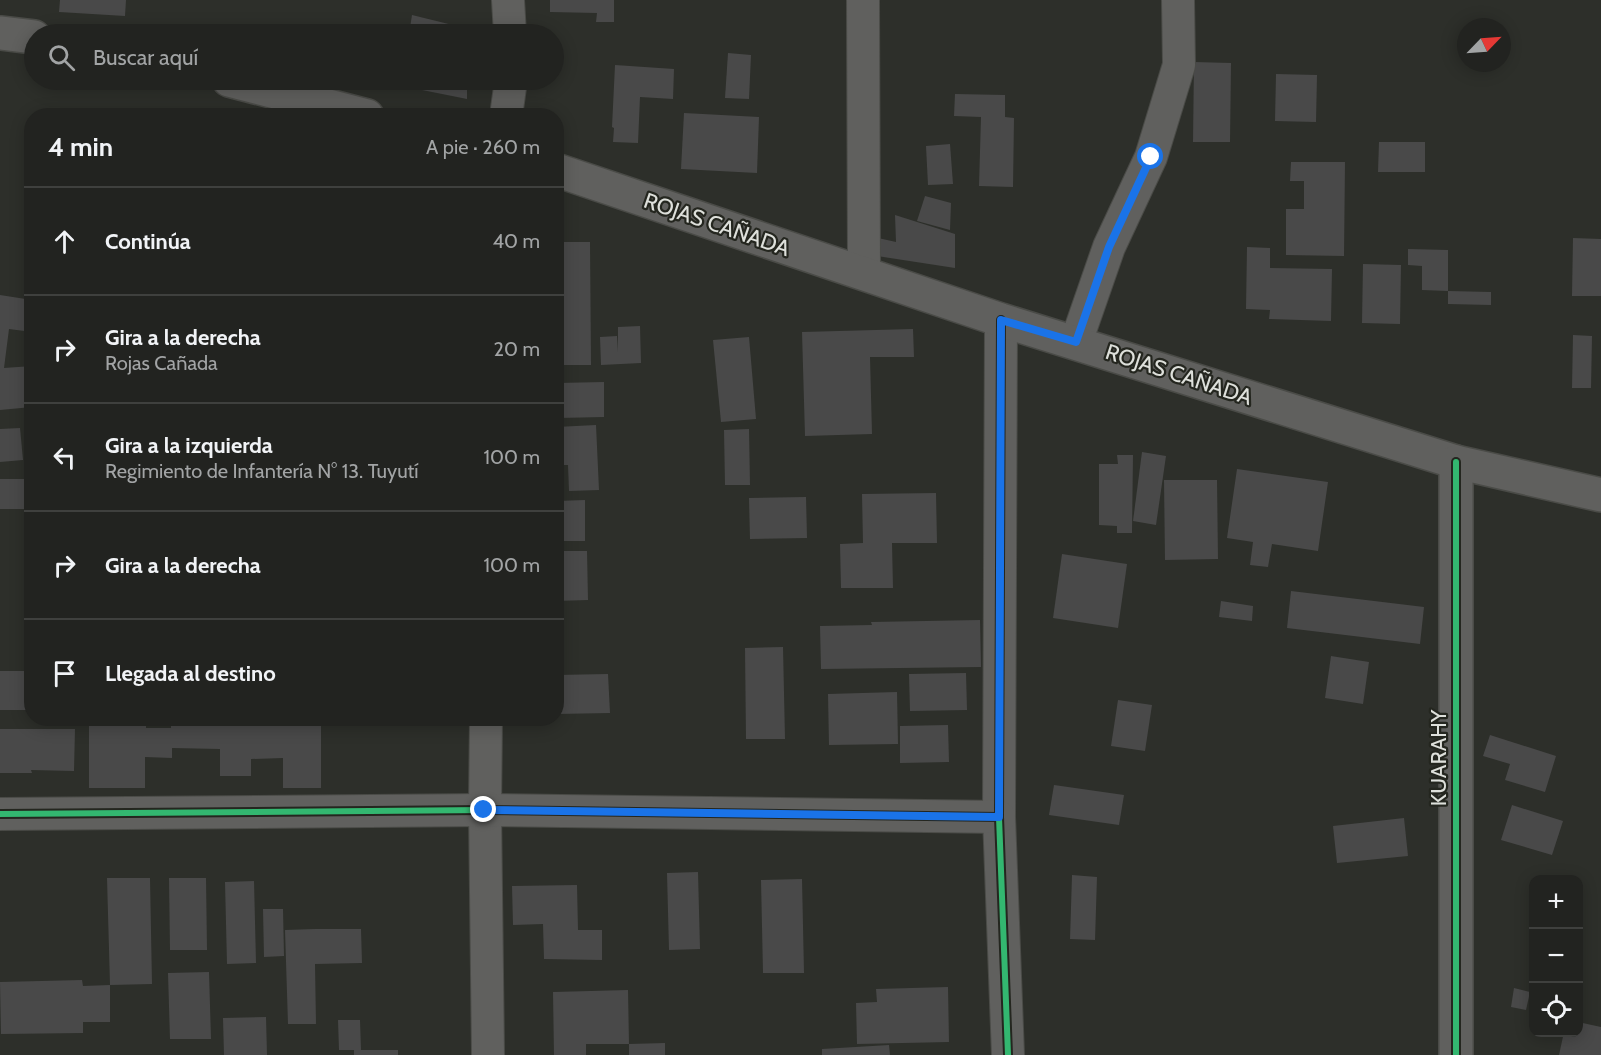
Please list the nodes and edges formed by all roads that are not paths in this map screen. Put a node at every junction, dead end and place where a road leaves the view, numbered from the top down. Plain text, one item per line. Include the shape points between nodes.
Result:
1 (508, 0) edge
2 (863, 0) edge
3 (1178, 0) edge
4 (509, 24) edge
5 (0, 33) edge
6 (24, 36) edge
7 (267, 90) edge
8 (510, 90) edge
9 (336, 108) edge
10 (507, 108) edge
11 (564, 173) edge
12 (864, 273) junction
13 (1001, 320) junction
14 (1076, 342) junction
15 (1456, 462) junction
16 (1601, 495) edge
17 (486, 726) edge
18 (484, 810) junction
19 (0, 814) edge
20 (999, 817) junction
21 (488, 1055) edge
22 (1008, 1055) edge
23 (1456, 1055) edge

1 - 4 street
2 - 12 street
3 - 14 street via 1179,65 1151,157 1109,247
5 - 6 main road
7 - 9 main road
8 - 10 street
11 - 12 main road, ROJAS CAÑADA
12 - 13 main road, ROJAS CAÑADA
13 - 14 main road, ROJAS CAÑADA
13 - 20 street
14 - 15 main road, ROJAS CAÑADA
15 - 16 main road, ROJAS CAÑADA
15 - 23 main road, KUARAHY
17 - 18 street
18 - 19 street
18 - 20 street
18 - 21 street
20 - 22 street

